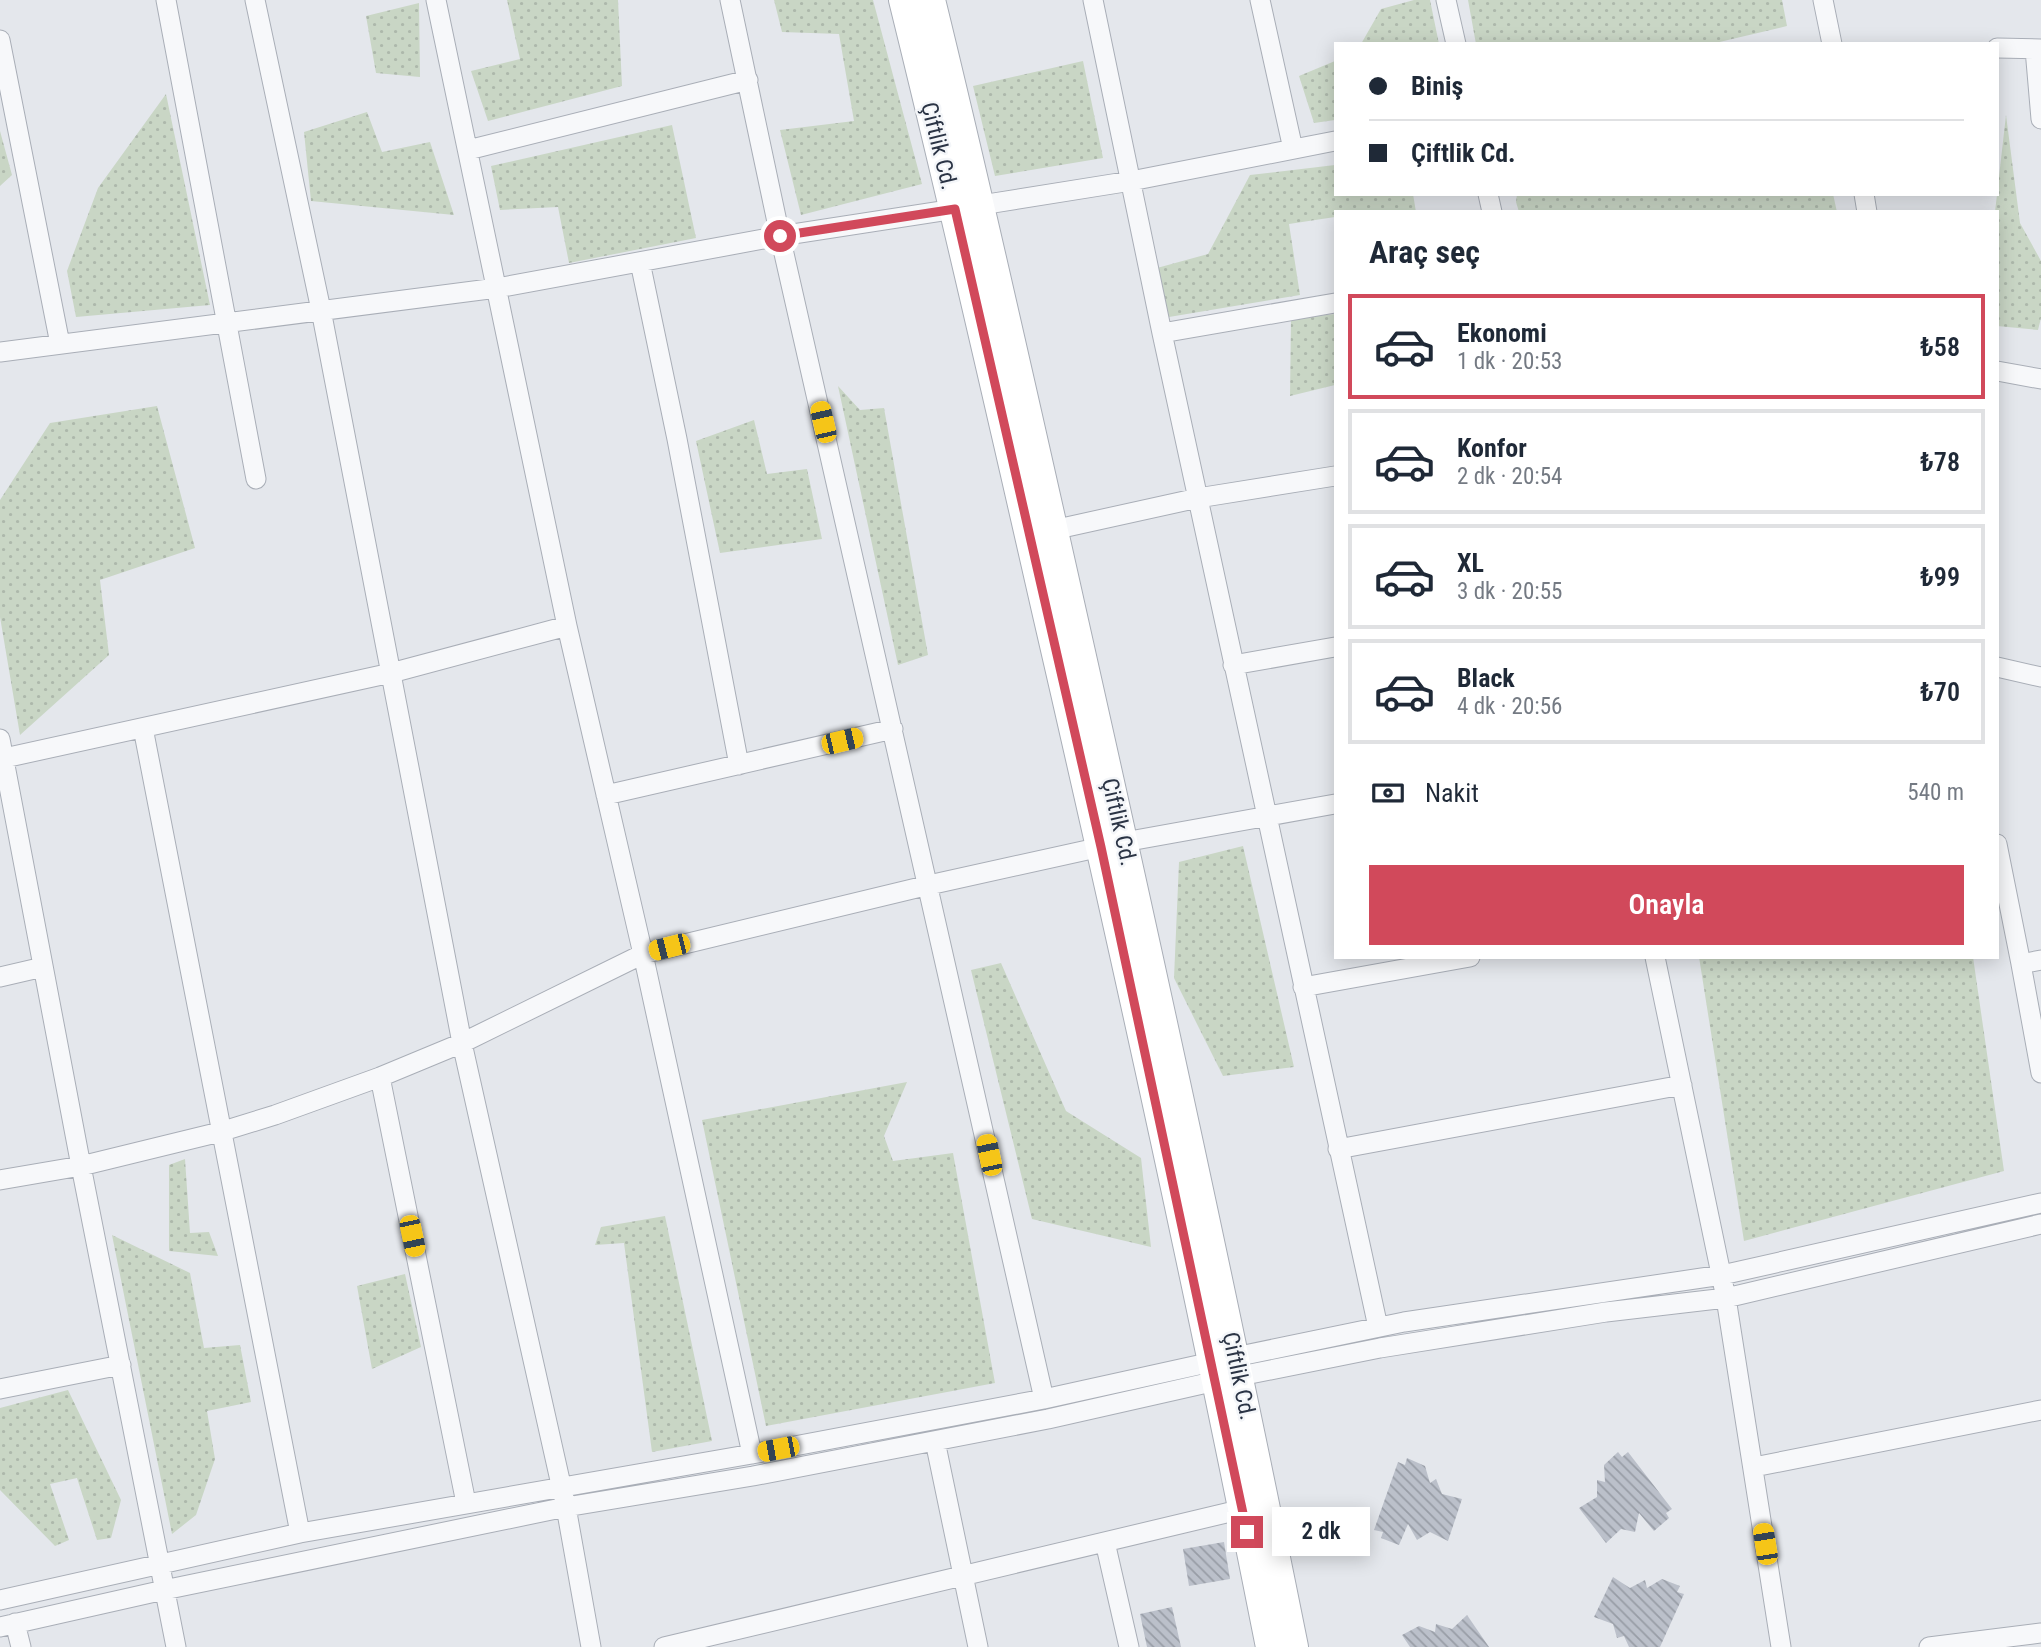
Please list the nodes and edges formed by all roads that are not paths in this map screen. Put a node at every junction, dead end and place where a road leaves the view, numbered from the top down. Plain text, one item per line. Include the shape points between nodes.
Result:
1 (166, 0) edge
2 (255, 0) edge
3 (436, 0) edge
4 (730, 0) edge
5 (903, 0) edge
6 (931, 0) edge
7 (1093, 0) edge
8 (1260, 0) edge
9 (1446, 0) edge
10 (1823, 0) edge
11 (0, 40) edge
12 (1456, 42) edge
13 (1832, 42) edge
14 (1999, 48) edge
15 (2038, 49) edge
16 (748, 80) junction
17 (2041, 119) edge
18 (1334, 141) edge
19 (1293, 149) junction
20 (468, 150) junction
21 (1131, 181) junction
22 (968, 207) junction
23 (780, 236) junction
24 (640, 261) junction
25 (496, 288) junction
26 (1334, 303) edge
27 (321, 310) junction
28 (226, 323) junction
29 (1162, 333) junction
30 (60, 344) junction
31 (0, 352) edge
32 (1999, 371) edge
33 (2041, 379) edge
34 (1334, 475) edge
35 (256, 479) dead end
36 (1198, 498) junction
37 (1054, 530) junction
38 (567, 626) junction
39 (1334, 648) edge
40 (1233, 665) junction
41 (1999, 667) edge
42 (391, 673) junction
43 (2041, 677) edge
44 (143, 728) junction
45 (893, 729) junction
46 (0, 739) edge
47 (2, 759) edge
48 (739, 765) junction
49 (606, 795) junction
50 (1334, 804) edge
51 (1266, 816) junction
52 (1112, 845) junction
53 (1999, 854) edge
54 (929, 885) junction
55 (643, 954) junction
56 (1459, 959) edge
57 (1655, 959) edge
58 (2041, 960) edge
59 (2021, 964) junction
60 (43, 967) junction
61 (0, 977) edge
62 (1303, 987) junction
63 (462, 1043) junction
64 (2041, 1073) edge
65 (380, 1076) junction
66 (1682, 1085) junction
67 (220, 1132) junction
68 (1338, 1149) junction
69 (81, 1166) junction
70 (0, 1180) edge
71 (2041, 1203) edge
72 (2041, 1224) edge
73 (1722, 1275) junction
74 (1726, 1298) junction
75 (1378, 1327) junction
76 (121, 1365) junction
77 (1226, 1369) junction
78 (0, 1389) edge
79 (1044, 1399) junction
80 (2041, 1410) edge
81 (934, 1441) junction
82 (752, 1454) junction
83 (1754, 1467) junction
84 (561, 1486) junction
85 (466, 1503) junction
86 (566, 1507) junction
87 (1243, 1509) junction
88 (300, 1533) junction
89 (1105, 1542) junction
90 (160, 1566) junction
91 (963, 1576) junction
92 (164, 1590) junction
93 (0, 1600) edge
94 (8, 1625) edge
95 (2041, 1633) edge
96 (21, 1647) edge
97 (176, 1647) edge
98 (591, 1647) edge
99 (664, 1647) edge
100 (978, 1647) edge
101 (1129, 1647) edge
102 (1270, 1647) edge
103 (1294, 1647) edge
104 (1781, 1647) edge
105 (1929, 1647) edge

1 - 28 street
2 - 27 street
3 - 20 street
4 - 16 street
5 - 22 street, Çiftlik Cd.
6 - 22 street, Çiftlik Cd.
7 - 21 street
8 - 19 street
9 - 12 street
10 - 13 street
11 - 30 street
14 - 15 street
15 - 17 street
16 - 20 street
16 - 23 street
18 - 19 street
19 - 21 street
20 - 25 street
21 - 22 street
21 - 29 street
22 - 23 street
22 - 37 street, Çiftlik Cd.
22 - 52 street, Çiftlik Cd.
23 - 24 street
23 - 45 street
24 - 25 street
24 - 48 street
25 - 27 street
25 - 38 street
26 - 29 street
27 - 28 street
27 - 42 street
28 - 30 street
28 - 35 street
29 - 36 street
30 - 31 street
32 - 33 street
34 - 36 street
36 - 37 street
36 - 40 street
37 - 52 street, Çiftlik Cd.
38 - 42 street
38 - 49 street
39 - 40 street
40 - 51 street
41 - 43 street
42 - 44 street
42 - 63 street
44 - 47 street
44 - 67 street
45 - 48 street
45 - 54 street
46 - 47 street
47 - 60 street
48 - 49 street
49 - 55 street
50 - 51 street
51 - 52 street
51 - 62 street
52 - 54 street
52 - 77 street, Çiftlik Cd.
53 - 59 street
54 - 55 street
54 - 79 street
55 - 63 street
55 - 82 street
56 - 62 street
57 - 66 street
58 - 59 street
59 - 64 street
60 - 61 street
60 - 69 street
62 - 68 street
63 - 65 street
63 - 84 street
65 - 67 street
65 - 85 street
66 - 68 street
66 - 73 street
67 - 69 street
67 - 88 street
68 - 75 street
69 - 70 street
69 - 76 street
71 - 73 street
72 - 74 street
73 - 74 street
73 - 75 street
74 - 77 street via 1606,1311
74 - 83 street
75 - 77 street
76 - 78 street
76 - 90 street
77 - 79 street
77 - 81 street via 1048,1419
77 - 87 street, Çiftlik Cd.
77 - 103 street, Çiftlik Cd.
79 - 82 street
80 - 83 street
81 - 86 street
81 - 91 street
82 - 84 street
83 - 104 street
84 - 85 street
84 - 86 street
85 - 88 street
86 - 92 street
86 - 98 street
87 - 89 street
87 - 102 street, Çiftlik Cd.
88 - 90 street
89 - 91 street
89 - 101 street
90 - 92 street
90 - 93 street
91 - 99 street
91 - 100 street
92 - 94 street
92 - 97 street
94 - 96 street
95 - 105 street

